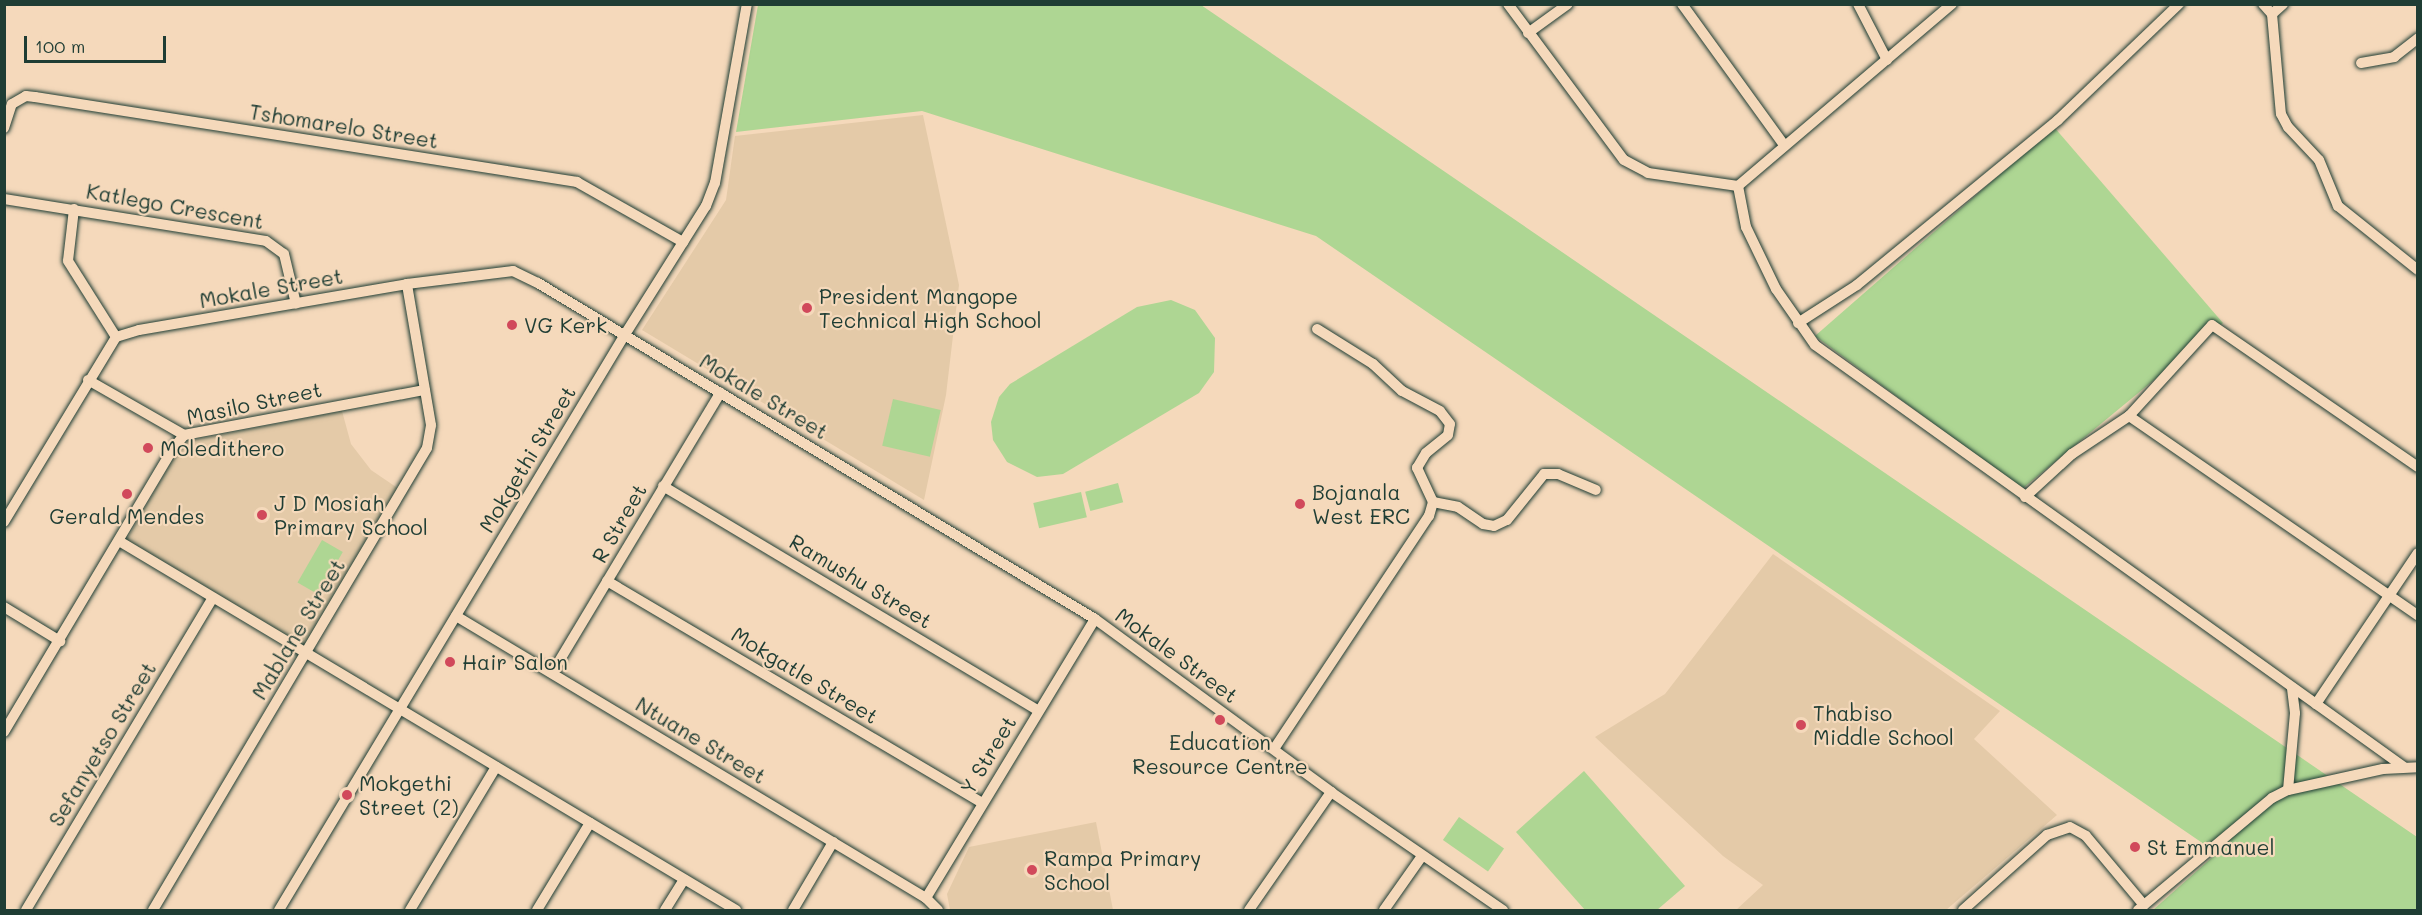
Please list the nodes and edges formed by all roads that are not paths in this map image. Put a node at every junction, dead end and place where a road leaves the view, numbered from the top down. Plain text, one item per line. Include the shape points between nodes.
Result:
1 (747, 4) edge
2 (1508, 4) edge
3 (1568, 4) edge
4 (1682, 4) edge
5 (1858, 4) edge
6 (1952, 4) edge
7 (2180, 4) edge
8 (2263, 4) edge
9 (2283, 4) edge
10 (2272, 14) junction
11 (1528, 33) junction
12 (2418, 38) edge
13 (1887, 60) junction
14 (2361, 63) dead end
15 (4, 128) edge
16 (1784, 145) junction
17 (1738, 186) junction
18 (4, 199) edge
19 (74, 209) junction
20 (683, 242) junction
21 (2418, 270) edge
22 (407, 284) junction
23 (296, 304) junction
24 (1798, 323) junction
25 (1317, 329) dead end
26 (624, 336) junction
27 (116, 337) junction
28 (88, 380) junction
29 (425, 390) junction
30 (720, 393) junction
31 (2129, 416) junction
32 (184, 435) junction
33 (2418, 466) edge
34 (663, 486) junction
35 (1596, 490) dead end
36 (2025, 497) junction
37 (1433, 502) junction
38 (4, 522) edge
39 (119, 541) junction
40 (2418, 553) edge
41 (607, 580) junction
42 (2390, 595) junction
43 (213, 598) junction
44 (4, 607) edge
45 (2418, 615) edge
46 (456, 616) junction
47 (1095, 619) junction
48 (60, 641) junction
49 (305, 653) junction
50 (552, 673) junction
51 (2292, 687) junction
52 (2316, 704) junction
53 (400, 710) junction
54 (1038, 710) junction
55 (4, 732) edge
56 (1274, 749) junction
57 (496, 767) junction
58 (2404, 767) junction
59 (2418, 767) edge
60 (2288, 790) junction
61 (1331, 792) junction
62 (982, 803) junction
63 (590, 823) junction
64 (833, 842) junction
65 (1422, 856) junction
66 (684, 880) junction
67 (926, 898) junction
68 (2141, 908) edge
69 (26, 910) edge
70 (153, 910) edge
71 (279, 910) edge
72 (410, 910) edge
73 (537, 910) edge
74 (665, 910) edge
75 (736, 910) edge
76 (793, 910) edge
77 (938, 910) edge
78 (1249, 910) edge
79 (1384, 910) edge
80 (1503, 910) edge
81 (1963, 910) edge

1 - 20 street, Mokgethi Street via 715,183 706,206
2 - 11 street
3 - 11 street
4 - 16 street
5 - 13 street
6 - 13 street
7 - 24 street via 2058,120 1857,285
8 - 10 street
9 - 10 street
10 - 21 street via 2281,114 2288,127 2319,160 2338,206
11 - 17 street via 1624,160 1648,173
12 - 14 street via 2394,57
13 - 16 street
15 - 20 street, Tshomarelo Street via 12,104 26,96 577,182
16 - 17 street
17 - 24 street via 1746,227 1776,289
18 - 19 street, Katlego Crescent
19 - 23 street, Katlego Crescent via 272,243 286,260
19 - 27 street via 68,261
20 - 26 street, Mokgethi Street
22 - 23 street, Mokale Street
22 - 26 street, Mokale Street via 513,271
22 - 29 street, Mablane Street
23 - 27 street, Mokale Street
24 - 36 street via 1827,355
25 - 37 street via 1373,364 1402,392 1447,416 1448,435 1426,453 1417,468
26 - 30 street, Mokale Street
26 - 46 street, Mokgethi Street
27 - 28 street
28 - 32 street
28 - 38 street
29 - 32 street, Masilo Street
29 - 49 street, Mablane Street via 432,432 427,448
30 - 34 street, R Street
30 - 47 street, Mokale Street
31 - 33 street via 2212,325
31 - 36 street via 2072,454
31 - 42 street
32 - 39 street, Masilo Street
34 - 41 street, R Street
34 - 54 street, Ramushu Street
35 - 37 street via 1558,474 1544,474 1507,520 1494,526 1483,524 1458,507
36 - 51 street
37 - 56 street via 1429,516
39 - 43 street
39 - 48 street, Masilo Street
40 - 42 street
41 - 50 street, R Street
41 - 62 street, Mokgatle Street
42 - 45 street
42 - 52 street
43 - 49 street
43 - 69 street, Sefanyetso Street
44 - 48 street
46 - 50 street, Ntuane Street
46 - 53 street, Mokgethi Street
47 - 54 street, Y Street
47 - 56 street, Mokale Street
48 - 55 street, Masilo Street
49 - 53 street
49 - 70 street, Mablane Street
50 - 64 street, Ntuane Street
51 - 52 street
51 - 60 street via 2295,713
52 - 58 street
53 - 57 street
53 - 71 street, Mokgethi Street
54 - 62 street, Y Street
56 - 61 street, Mokale Street
57 - 63 street
57 - 72 street
58 - 59 street
58 - 60 street
60 - 68 street via 2261,805 2175,884
61 - 65 street, Mokale Street
61 - 78 street
62 - 67 street, Y Street
63 - 66 street
63 - 73 street
64 - 67 street, Ntuane Street
64 - 76 street
65 - 79 street
65 - 80 street, Mokale Street
66 - 74 street
66 - 75 street
67 - 77 street
68 - 81 street via 2086,836 2070,827 2047,835

